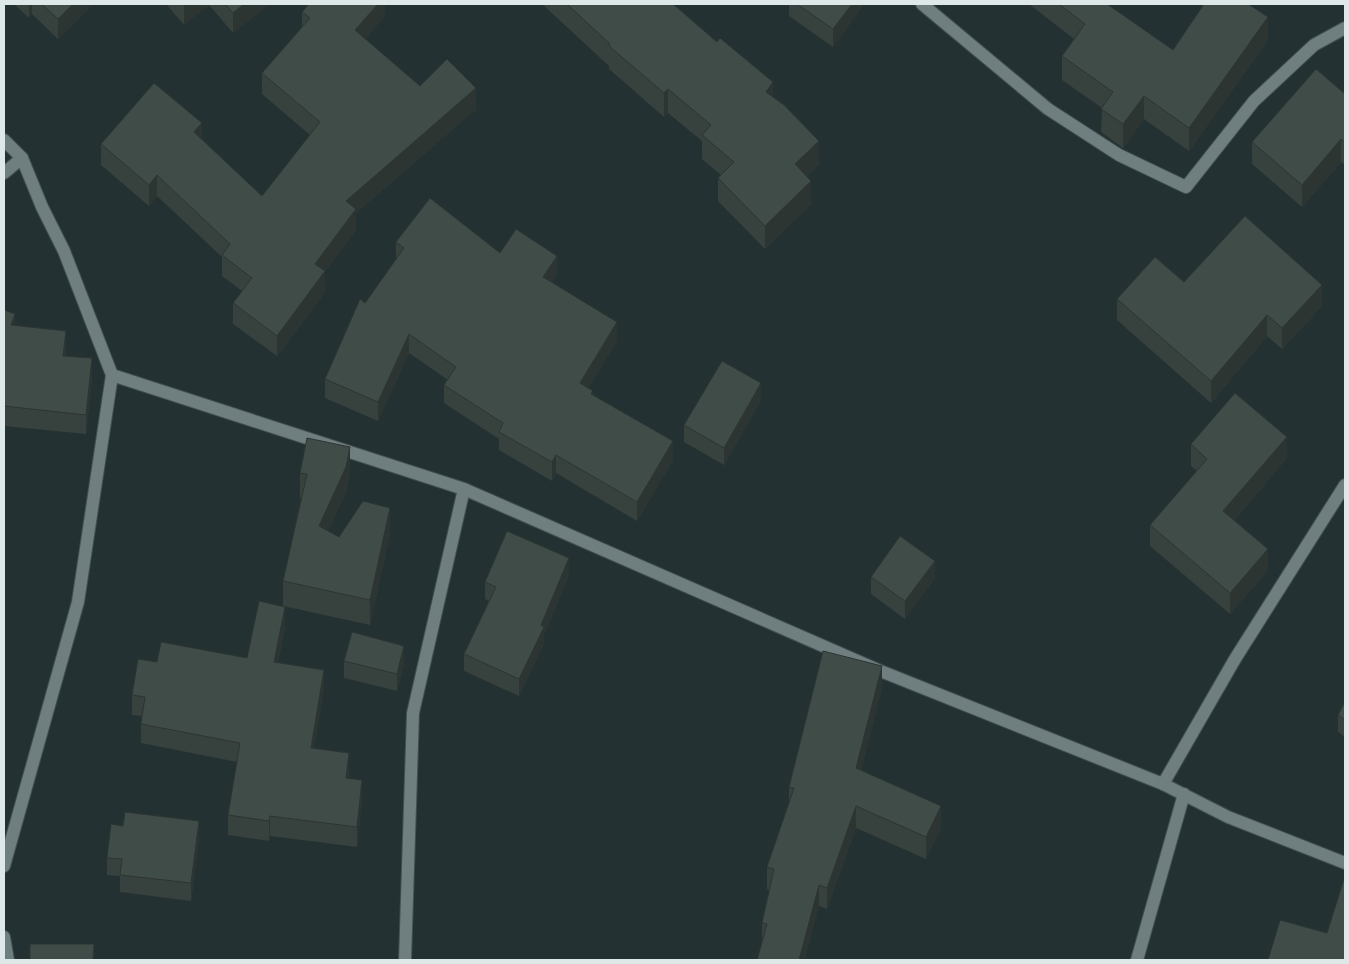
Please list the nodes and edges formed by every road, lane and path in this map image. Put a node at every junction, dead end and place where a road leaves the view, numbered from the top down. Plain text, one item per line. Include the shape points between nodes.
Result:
1 (922, 4) edge
2 (1345, 28) edge
3 (4, 140) edge
4 (22, 158) junction
5 (4, 173) edge
6 (112, 375) junction
7 (1345, 485) edge
8 (464, 490) junction
9 (1163, 784) junction
10 (1184, 794) junction
11 (1345, 862) edge
12 (4, 866) edge
13 (4, 937) edge
14 (8, 960) edge
15 (405, 960) edge
16 (1137, 960) edge

1 - 2 street via 1048,109 1119,155 1186,187 1254,101 1314,46
3 - 4 street
4 - 5 street
4 - 6 street via 64,251
6 - 8 street
6 - 12 street via 78,602
7 - 9 street via 1235,660
8 - 9 street via 878,670
8 - 15 street via 413,714
9 - 10 street
10 - 11 street via 1228,818
10 - 16 street
13 - 14 street

